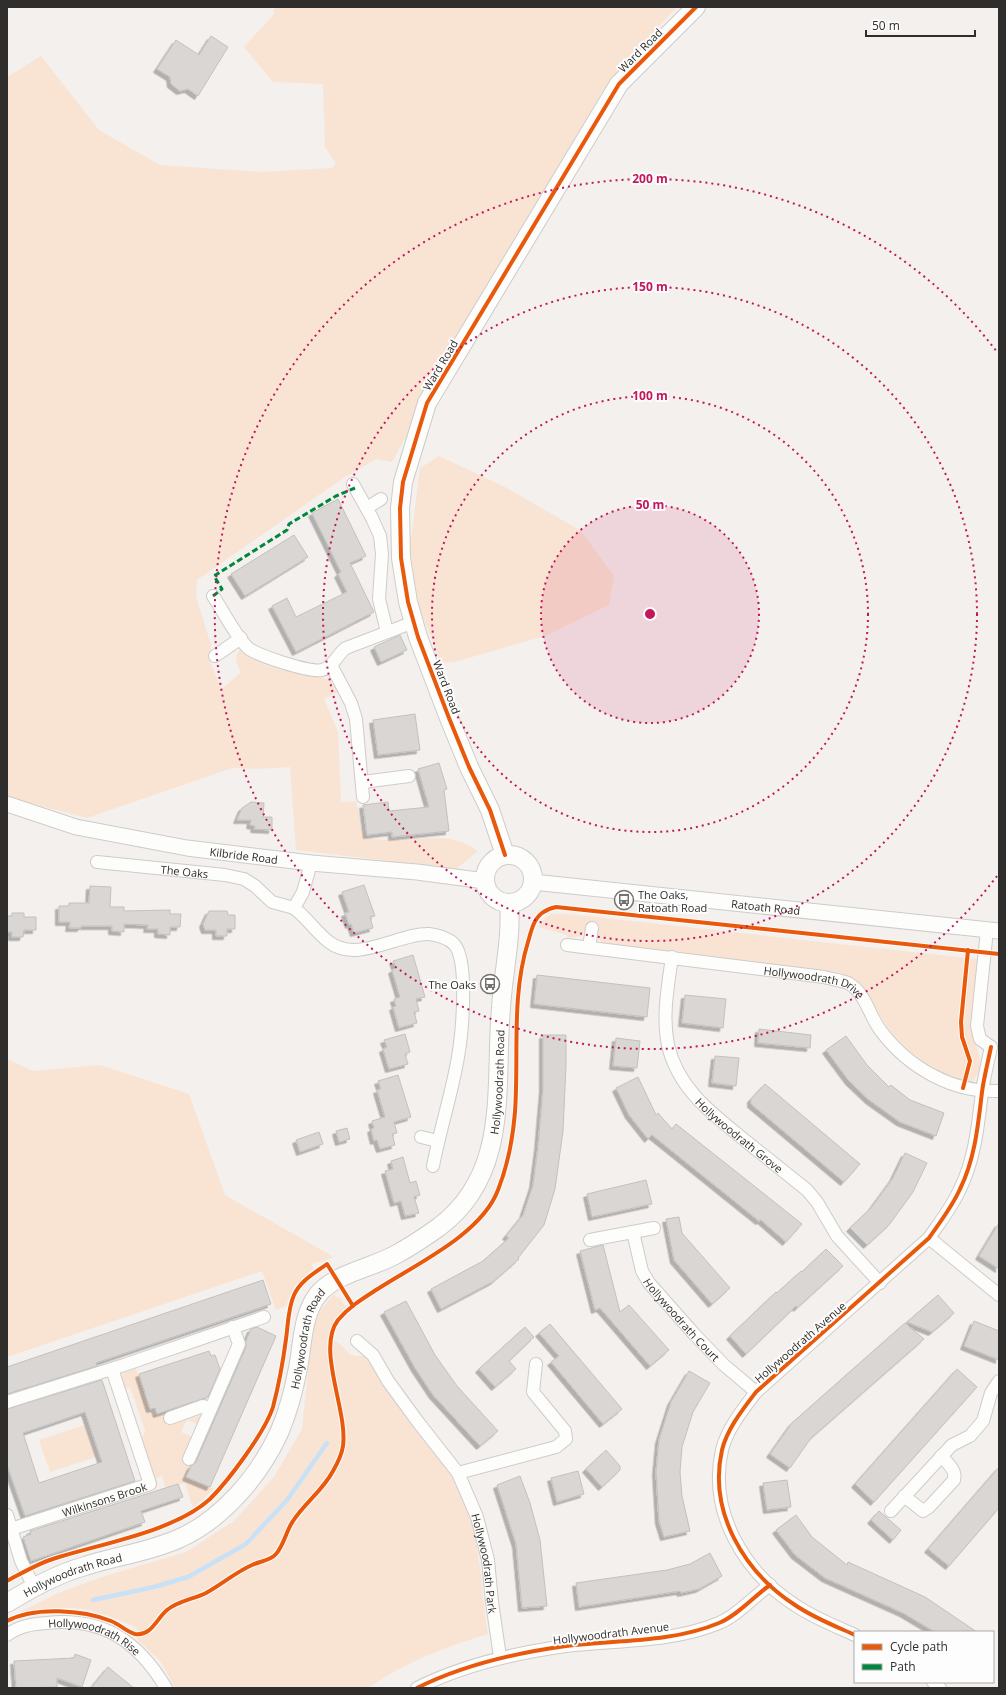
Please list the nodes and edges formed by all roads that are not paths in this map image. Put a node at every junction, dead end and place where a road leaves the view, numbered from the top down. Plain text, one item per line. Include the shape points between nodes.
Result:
1 (696, 7) edge
2 (353, 484) dead end
3 (381, 499) dead end
4 (367, 508) junction
5 (213, 596) dead end
6 (414, 622) junction
7 (387, 632) junction
8 (241, 638) junction
9 (215, 656) dead end
10 (331, 665) junction
11 (409, 776) dead end
12 (362, 782) junction
13 (363, 797) dead end
14 (7, 804) edge
15 (505, 855) junction
16 (97, 862) dead end
17 (311, 863) junction
18 (485, 881) junction
19 (533, 882) junction
20 (509, 903) junction
21 (294, 908) junction
22 (592, 928) dead end
23 (993, 930) edge
24 (567, 945) dead end
25 (589, 947) junction
26 (672, 957) junction
27 (995, 1045) edge
28 (982, 1090) junction
29 (999, 1091) edge
30 (421, 1138) dead end
31 (438, 1141) junction
32 (432, 1166) dead end
33 (654, 1228) dead end
34 (632, 1232) junction
35 (929, 1238) junction
36 (590, 1240) dead end
37 (880, 1283) junction
38 (999, 1295) edge
39 (264, 1317) dead end
40 (233, 1327) junction
41 (357, 1341) dead end
42 (536, 1364) dead end
43 (112, 1368) junction
44 (999, 1381) edge
45 (756, 1392) junction
46 (7, 1402) edge
47 (211, 1408) junction
48 (170, 1418) dead end
49 (941, 1456) junction
50 (189, 1459) dead end
51 (458, 1473) junction
52 (904, 1496) junction
53 (891, 1511) dead end
54 (7, 1515) edge
55 (11, 1529) junction
56 (770, 1585) junction
57 (34, 1587) junction
58 (7, 1603) edge
59 (7, 1635) edge
60 (854, 1635) edge
61 (500, 1658) junction
62 (166, 1688) edge
63 (417, 1688) edge

1 - 6 main road, Ward Road via 619,84 427,403 403,482 400,508 404,583
2 - 4 street
3 - 4 street
4 - 7 street via 380,536 382,554 379,599
5 - 8 street
6 - 7 street
6 - 15 main road, Ward Road via 460,746 490,810
7 - 10 street via 346,648
8 - 9 street
8 - 10 street via 247,648 257,653 306,670 322,670
10 - 12 street via 356,719
11 - 12 street
12 - 13 street
14 - 17 street, Kilbride Road via 76,827 187,848
15 - 18 main road via 492,861 485,874
15 - 19 main road via 520,857 526,861
16 - 21 street, The Oaks via 114,859 244,879 272,902
17 - 18 street, Kilbride Road
17 - 21 street
18 - 20 main road via 490,894 502,902
19 - 20 main road via 527,894 516,902
19 - 23 street, Ratoath Road
20 - 57 main road, Hollywoodrath Road via 509,950 502,985 496,1123 481,1174 470,1192 457,1210 440,1226 394,1256 336,1280 321,1292 309,1311 303,1332 293,1396 278,1434 258,1468 218,1514 178,1540 85,1566
21 - 31 street, The Oaks via 330,943 347,949 365,949 428,934 443,937 454,944 461,957 464,974 458,1055
22 - 25 street
23 - 27 street, Hollywoodrath Avenue via 977,1026 980,1039
24 - 25 street, Hollywoodrath Drive
25 - 26 street, Hollywoodrath Drive
26 - 28 street, Hollywoodrath Drive via 824,977 847,983 858,990 880,1030 910,1062 927,1073 964,1088
26 - 37 street, Hollywoodrath Grove via 666,1022 668,1044 674,1065 684,1084 710,1112 807,1190 837,1236
27 - 28 street, Hollywoodrath Avenue
28 - 29 street, Hollywoodrath Drive
28 - 35 street, Hollywoodrath Avenue via 973,1156 946,1215
30 - 31 street
31 - 32 street, The Oaks
33 - 34 street
34 - 36 street
34 - 45 street, Hollywoodrath Court via 642,1272 649,1283 724,1365
35 - 37 street, Hollywoodrath Avenue
35 - 38 street
37 - 45 street, Hollywoodrath Avenue
39 - 40 street
40 - 43 street
40 - 47 street via 239,1344
41 - 51 street, Hollywoodrath Park via 373,1355 388,1381
42 - 51 street via 533,1392 565,1431 566,1439 556,1447
43 - 46 street
43 - 55 street, Wilkinsons Brook via 150,1484
44 - 49 street via 991,1393 982,1421 970,1436 952,1445
45 - 56 street, Hollywoodrath Avenue via 731,1429 723,1449 719,1474 726,1524 731,1535 750,1564
47 - 48 street via 203,1406
47 - 50 street
49 - 52 street
49 - 52 street via 953,1469 956,1475 954,1480 923,1511
51 - 61 street, Hollywoodrath Park via 477,1517 488,1560
52 - 53 street
54 - 55 street
55 - 57 street via 21,1561
56 - 60 street via 794,1605
56 - 61 street, Hollywoodrath Avenue via 720,1623 692,1631 611,1644 567,1646
57 - 58 main road, Hollywoodrath Road
59 - 62 street, Hollywoodrath Rise via 16,1628 32,1624 64,1621 83,1622 100,1627 128,1641 143,1655
61 - 63 street, Hollywoodrath Avenue via 432,1680

